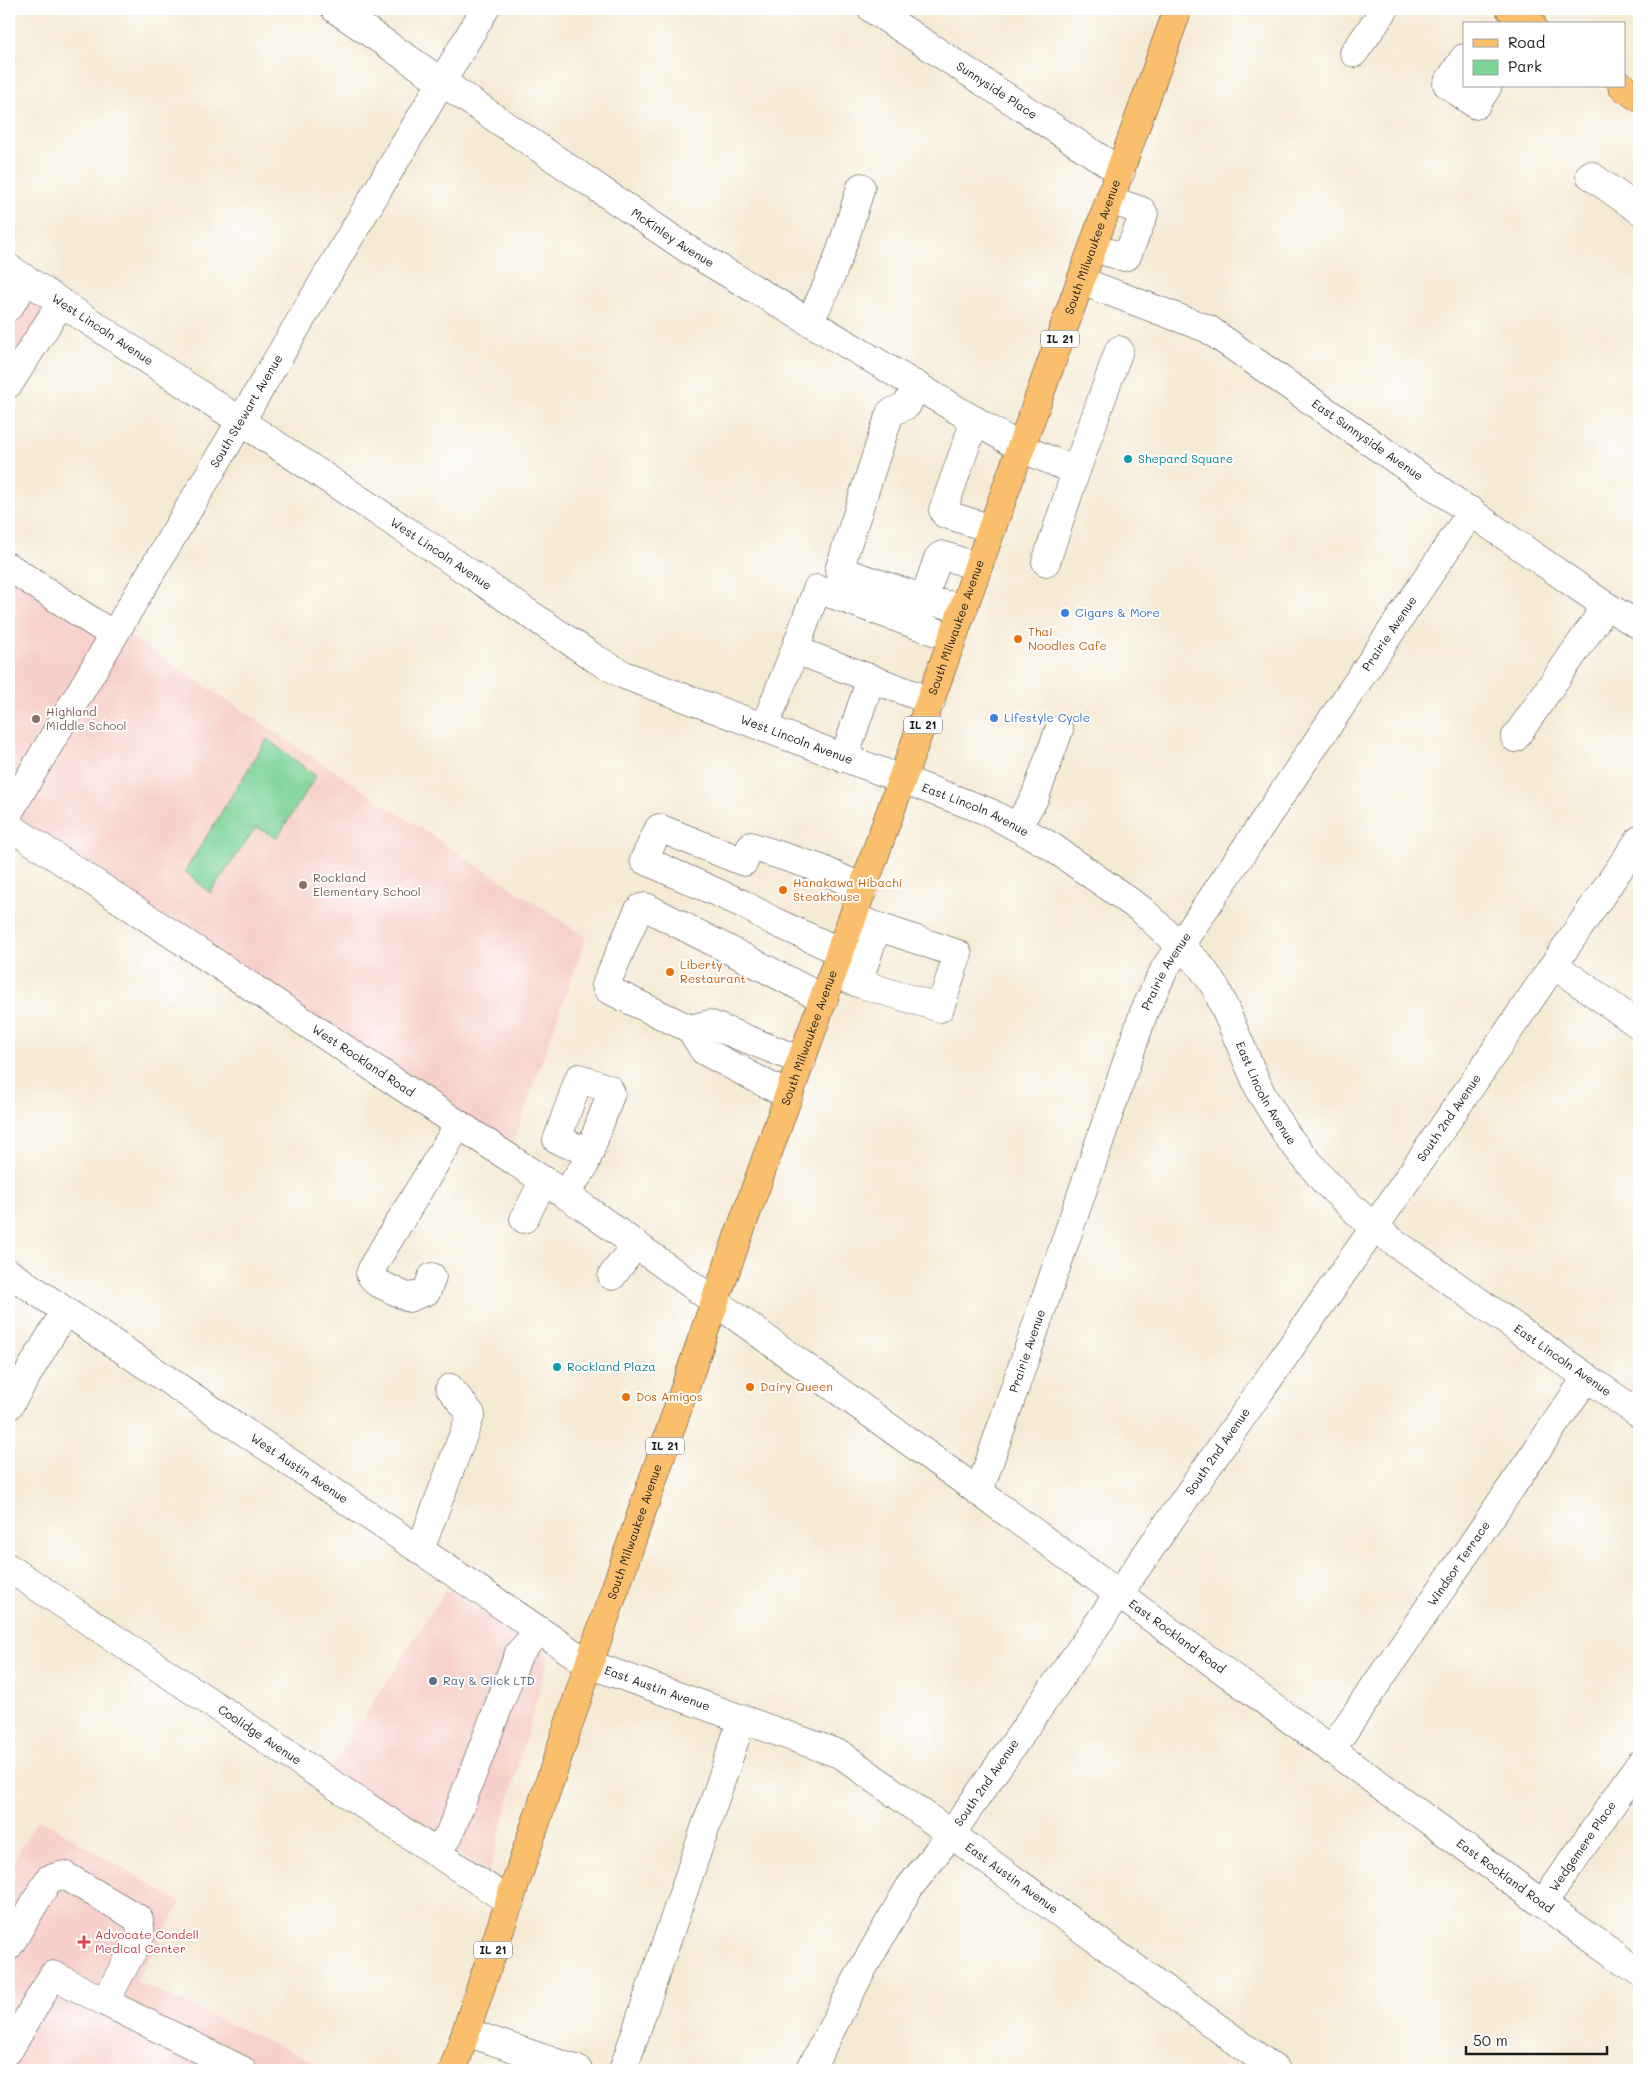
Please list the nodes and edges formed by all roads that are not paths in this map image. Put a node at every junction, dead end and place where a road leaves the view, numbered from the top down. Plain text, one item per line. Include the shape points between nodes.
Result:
1 (335, 9) edge
2 (485, 9) edge
3 (872, 9) edge
4 (1178, 9) edge
5 (1385, 9) edge
6 (1354, 53) dead end
7 (1463, 60) edge
8 (441, 82) junction
9 (1487, 88) edge
10 (1625, 88) edge
11 (1639, 98) edge
12 (1121, 172) junction
13 (1590, 175) dead end
14 (861, 187) dead end
15 (1110, 200) junction
16 (1639, 210) edge
17 (1093, 248) junction
18 (18, 274) edge
19 (1081, 281) junction
20 (61, 303) junction
21 (9, 307) edge
22 (808, 321) junction
23 (1119, 350) dead end
24 (9, 384) edge
25 (916, 385) junction
26 (975, 420) junction
27 (240, 422) junction
28 (1021, 448) junction
29 (1076, 471) junction
30 (1472, 511) junction
31 (992, 529) junction
32 (1046, 562) dead end
33 (9, 567) edge
34 (978, 567) junction
35 (924, 598) junction
36 (1604, 604) junction
37 (964, 608) junction
38 (1639, 625) edge
39 (114, 635) junction
40 (953, 638) junction
41 (795, 650) junction
42 (871, 678) junction
43 (931, 701) junction
44 (764, 728) junction
45 (1059, 730) dead end
46 (1515, 738) dead end
47 (844, 758) junction
48 (903, 780) junction
49 (9, 812) edge
50 (9, 826) edge
51 (1017, 827) junction
52 (1639, 840) edge
53 (864, 889) junction
54 (865, 923) junction
55 (1179, 946) junction
56 (1554, 965) junction
57 (839, 977) junction
58 (1639, 1025) edge
59 (690, 1029) junction
60 (802, 1061) junction
61 (789, 1096) junction
62 (459, 1124) junction
63 (590, 1152) junction
64 (554, 1187) junction
65 (524, 1219) dead end
66 (1374, 1228) junction
67 (636, 1244) junction
68 (9, 1273) edge
69 (612, 1276) dead end
70 (432, 1277) dead end
71 (715, 1301) junction
72 (65, 1311) junction
73 (1587, 1377) junction
74 (450, 1388) dead end
75 (9, 1406) edge
76 (1639, 1414) edge
77 (979, 1492) junction
78 (420, 1550) junction
79 (9, 1568) edge
80 (1118, 1593) junction
81 (539, 1631) junction
82 (589, 1664) junction
83 (742, 1719) junction
84 (1331, 1750) junction
85 (1639, 1765) edge
86 (951, 1834) junction
87 (435, 1852) junction
88 (510, 1902) junction
89 (1543, 1904) junction
90 (9, 1946) edge
91 (1639, 1972) edge
92 (105, 2002) junction
93 (466, 2032) junction
94 (9, 2050) edge
95 (242, 2070) edge
96 (453, 2070) edge
97 (578, 2070) edge
98 (623, 2070) edge
99 (810, 2070) edge
100 (1276, 2070) edge

1 - 8 street, McKinley Avenue
2 - 8 street, South Stewart Avenue
3 - 12 street, Sunnyside Place
4 - 12 main road, South Milwaukee Avenue / IL 21
5 - 6 street
7 - 9 street via 1447,84 1476,105
8 - 22 street, McKinley Avenue via 689,250
8 - 27 street, South Stewart Avenue
10 - 11 main road
12 - 15 main road, South Milwaukee Avenue / IL 21
13 - 16 street
14 - 22 street via 832,273
15 - 17 main road, South Milwaukee Avenue / IL 21
15 - 17 street via 1144,214 1128,256
17 - 19 main road, South Milwaukee Avenue / IL 21
18 - 20 street, West Lincoln Avenue
18 - 21 street
19 - 28 main road, South Milwaukee Avenue / IL 21
19 - 30 street, East Sunnyside Avenue via 1208,329
20 - 24 street
20 - 27 street, West Lincoln Avenue
22 - 25 street, McKinley Avenue
23 - 29 street
25 - 26 street, McKinley Avenue
25 - 35 street via 908,405 890,413 839,567 840,571
26 - 28 street, McKinley Avenue
26 - 31 street via 943,510 945,514
27 - 39 street, South Stewart Avenue
27 - 44 street, West Lincoln Avenue via 603,663 624,675
28 - 29 street, McKinley Avenue
28 - 31 main road, South Milwaukee Avenue / IL 21
29 - 32 street
30 - 36 street, East Sunnyside Avenue
30 - 55 street, Prairie Avenue
31 - 34 main road, South Milwaukee Avenue / IL 21
33 - 39 street
34 - 35 street via 942,555 938,558
34 - 37 main road, South Milwaukee Avenue / IL 21
35 - 37 street
36 - 38 street, East Sunnyside Avenue
36 - 46 street via 1596,621
37 - 40 main road, South Milwaukee Avenue / IL 21
39 - 49 street, South Stewart Avenue
40 - 41 street via 817,589
40 - 43 main road, South Milwaukee Avenue / IL 21
41 - 42 street
41 - 44 street
42 - 43 street
42 - 47 street
43 - 48 main road, South Milwaukee Avenue / IL 21
44 - 47 street, West Lincoln Avenue
45 - 51 street via 1034,797
47 - 48 street, West Lincoln Avenue
48 - 51 street, East Lincoln Avenue via 989,812
48 - 53 main road, South Milwaukee Avenue / IL 21
50 - 62 street, West Rockland Road
51 - 55 street, East Lincoln Avenue via 1049,845 1142,910
52 - 56 street, South 2nd Avenue
53 - 54 main road, South Milwaukee Avenue / IL 21
53 - 57 street via 820,868 751,846 744,862 659,828 644,860 743,904 773,921
54 - 57 main road, South Milwaukee Avenue / IL 21
54 - 57 street via 958,954 942,1006 938,1008
55 - 66 street, East Lincoln Avenue via 1200,965 1216,988 1261,1093 1288,1137 1325,1182
55 - 77 street, Prairie Avenue via 1144,1012
56 - 58 street
56 - 66 street, South 2nd Avenue
57 - 59 street via 646,907 641,908 606,986
57 - 60 main road, South Milwaukee Avenue / IL 21
59 - 60 street via 709,1024
59 - 61 street via 704,1051
60 - 61 main road, South Milwaukee Avenue / IL 21
61 - 71 main road, South Milwaukee Avenue / IL 21
62 - 64 street, West Rockland Road
62 - 70 street via 370,1274 376,1282 409,1298 426,1291
63 - 63 street via 559,1142 557,1137 579,1078 611,1092
63 - 64 street via 584,1167
64 - 65 street
64 - 67 street, West Rockland Road
66 - 73 street, East Lincoln Avenue
66 - 80 street, South 2nd Avenue
67 - 69 street
67 - 71 street, West Rockland Road
68 - 72 street, West Austin Avenue
71 - 77 street, East Rockland Road
71 - 82 main road, South Milwaukee Avenue / IL 21
72 - 75 street
72 - 78 street, West Austin Avenue
73 - 76 street, East Lincoln Avenue
73 - 84 street, Windsor Terrace
74 - 78 street via 471,1414
77 - 80 street, East Rockland Road
78 - 81 street, West Austin Avenue
79 - 87 street, Coolidge Avenue
80 - 84 street, East Rockland Road
80 - 86 street, South 2nd Avenue
81 - 82 street, West Austin Avenue
81 - 87 street via 519,1653 449,1835
82 - 83 street, East Austin Avenue
82 - 88 main road, South Milwaukee Avenue / IL 21
83 - 86 street, East Austin Avenue via 842,1754
83 - 98 street
84 - 89 street, East Rockland Road
85 - 89 street, Wedgemere Place
86 - 99 street, South 2nd Avenue via 909,1888
86 - 100 street, East Austin Avenue
87 - 88 street, Coolidge Avenue
88 - 93 main road, South Milwaukee Avenue / IL 21
89 - 91 street, East Rockland Road
90 - 92 street via 49,1879 64,1875 138,1919 140,1935
92 - 94 street via 53,1975
92 - 95 street
93 - 96 main road, South Milwaukee Avenue / IL 21
93 - 97 street

